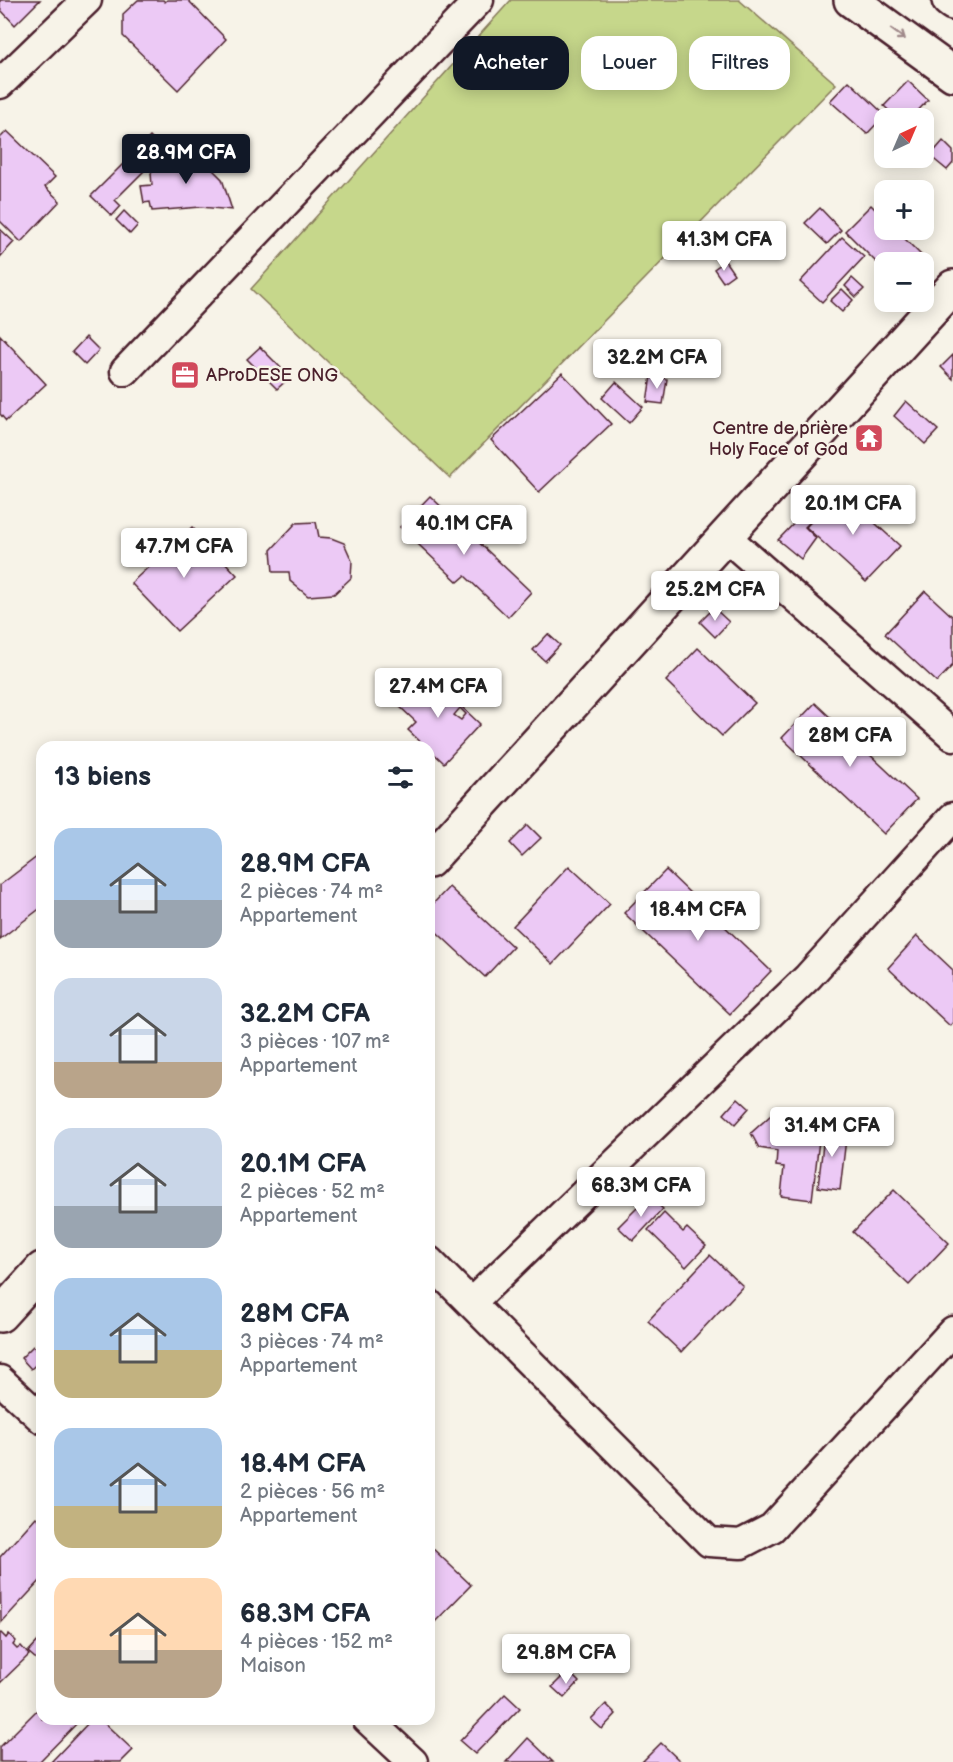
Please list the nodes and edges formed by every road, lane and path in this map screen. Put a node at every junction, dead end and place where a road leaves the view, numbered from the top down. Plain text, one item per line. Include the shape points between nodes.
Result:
1 (87, 0) edge
2 (479, 0) edge
3 (851, 0) edge
4 (953, 74) edge
5 (0, 84) edge
6 (953, 287) edge
7 (125, 371) dead end
8 (725, 536) junction
9 (953, 736) edge
10 (953, 817) edge
11 (435, 854) edge
12 (435, 1267) edge
13 (36, 1276) edge
14 (472, 1302) junction
15 (0, 1315) edge
16 (953, 1331) edge
17 (0, 1380) edge
18 (36, 1413) edge
19 (373, 1725) edge
20 (413, 1762) edge

1 - 5 street
2 - 7 street
3 -> 4 street
6 - 8 street
8 - 9 street
8 - 11 street
10 - 14 street via 808,977
12 - 14 street
13 - 15 street
14 - 16 street via 709,1542 741,1544 772,1528
17 - 18 street
19 - 20 street

